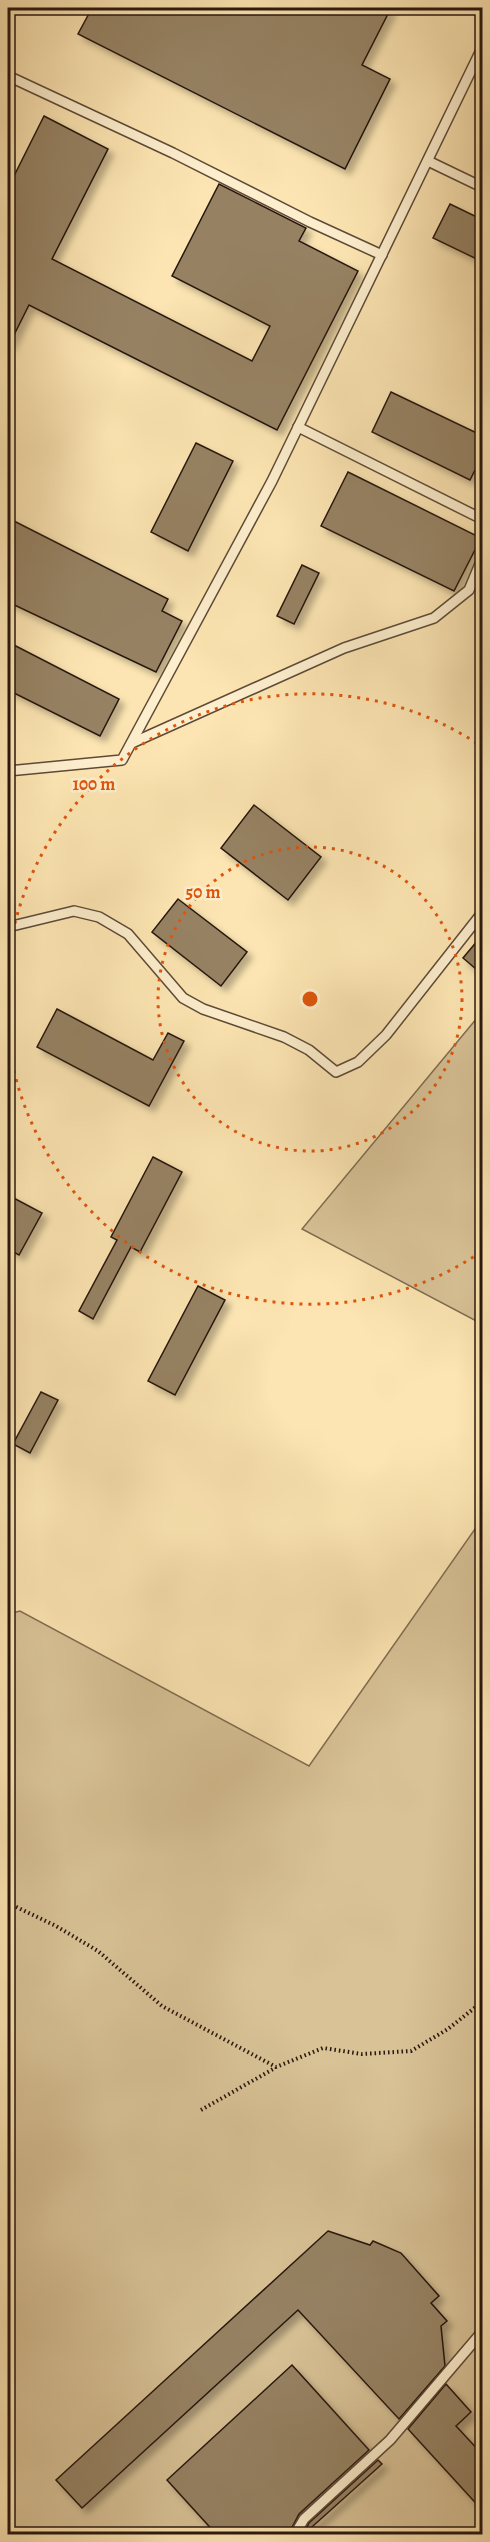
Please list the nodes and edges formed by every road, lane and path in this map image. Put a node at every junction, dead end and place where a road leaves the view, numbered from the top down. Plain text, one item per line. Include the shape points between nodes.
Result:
1 (483, 48) edge
2 (8, 76) edge
3 (428, 161) junction
4 (483, 187) edge
5 (382, 255) junction
6 (298, 427) junction
7 (483, 519) edge
8 (483, 560) edge
9 (131, 743) junction
10 (8, 771) edge
11 (483, 913) edge
12 (8, 927) edge
13 (8, 1903) edge
14 (483, 2002) edge
15 (276, 2067) junction
16 (201, 2110) dead end
17 (483, 2332) edge
18 (295, 2535) edge

1 - 3 lane
2 - 5 lane
3 - 4 lane
3 - 5 lane
5 - 6 lane
6 - 7 lane
6 - 9 lane
8 - 9 lane via 469,590 434,618 344,648
9 - 10 lane via 122,760
11 - 12 lane via 386,1035 358,1062 336,1072 309,1050 284,1037 183,999 128,934 99,917 74,911
13 - 15 path via 98,1951 162,2006
14 - 15 path via 411,2051 362,2054 323,2048
15 - 16 path
17 - 18 lane via 390,2439 304,2519

